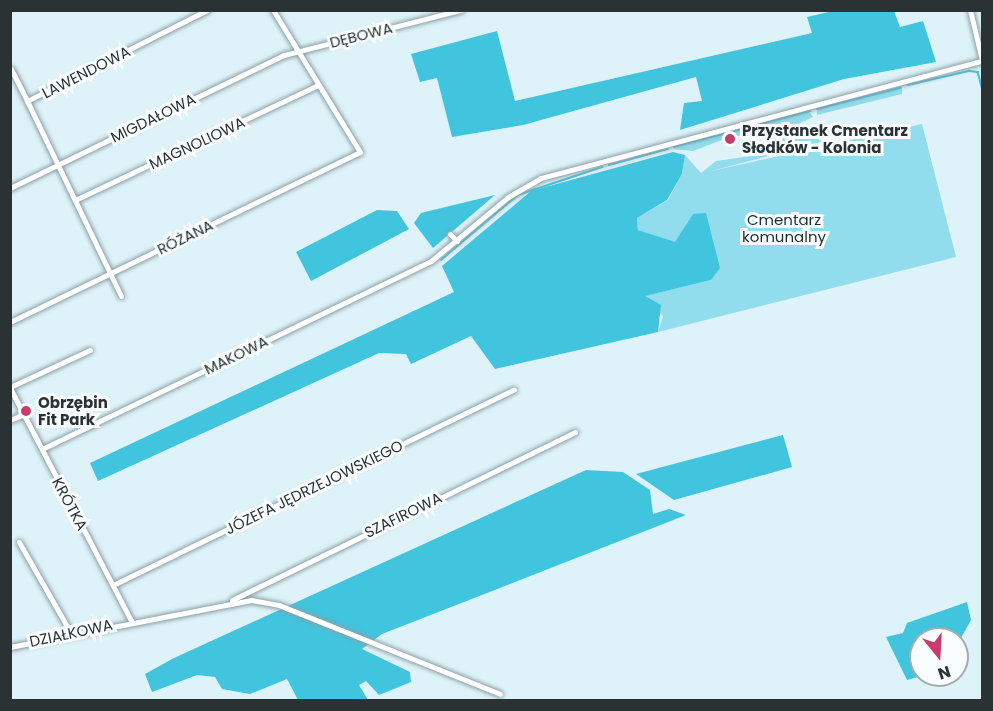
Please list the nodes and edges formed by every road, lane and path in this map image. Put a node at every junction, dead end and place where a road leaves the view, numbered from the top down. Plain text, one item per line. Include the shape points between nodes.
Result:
1 (207, 10) edge
2 (273, 10) edge
3 (461, 10) edge
4 (970, 10) edge
5 (297, 50) junction
6 (982, 60) edge
7 (11, 69) edge
8 (318, 85) junction
9 (27, 101) junction
10 (57, 164) junction
11 (10, 188) edge
12 (75, 200) junction
13 (450, 234) dead end
14 (457, 241) junction
15 (109, 274) junction
16 (121, 296) dead end
17 (10, 322) edge
18 (90, 350) dead end
19 (10, 388) edge
20 (514, 389) dead end
21 (24, 414) junction
22 (10, 420) edge
23 (576, 432) dead end
24 (42, 449) junction
25 (19, 542) dead end
26 (113, 585) junction
27 (232, 600) junction
28 (131, 620) junction
29 (71, 633) junction
30 (10, 646) edge
31 (500, 694) dead end

1 - 9 street, LAWENDOWA
2 - 5 street
3 - 5 street, DĘBOWA
4 - 6 street
5 - 8 street
5 - 10 street, MIGDAŁOWA
6 - 14 street, MAKOWA via 523,187
7 - 9 street
8 - 12 street, MAGNOLIOWA
8 - 15 street, RÓŻANA via 360,152
9 - 10 street, LAWENDOWA
10 - 11 street, MIGDAŁOWA
10 - 12 street, LAWENDOWA
12 - 15 street, LAWENDOWA
13 - 14 street
14 - 24 street, MAKOWA via 430,261
15 - 16 street, LAWENDOWA
15 - 17 street, RÓŻANA
18 - 19 street
19 - 21 street, KRÓTKA
20 - 26 street, JÓZEFA JĘDRZEJOWSKIEGO
21 - 22 street
21 - 24 street, KRÓTKA
23 - 27 street, SZAFIROWA
24 - 26 street, KRÓTKA
25 - 29 street
26 - 28 street, KRÓTKA
27 - 28 street, DZIAŁKOWA
27 - 31 street via 279,605
28 - 29 street, DZIAŁKOWA
29 - 30 street, DZIAŁKOWA

